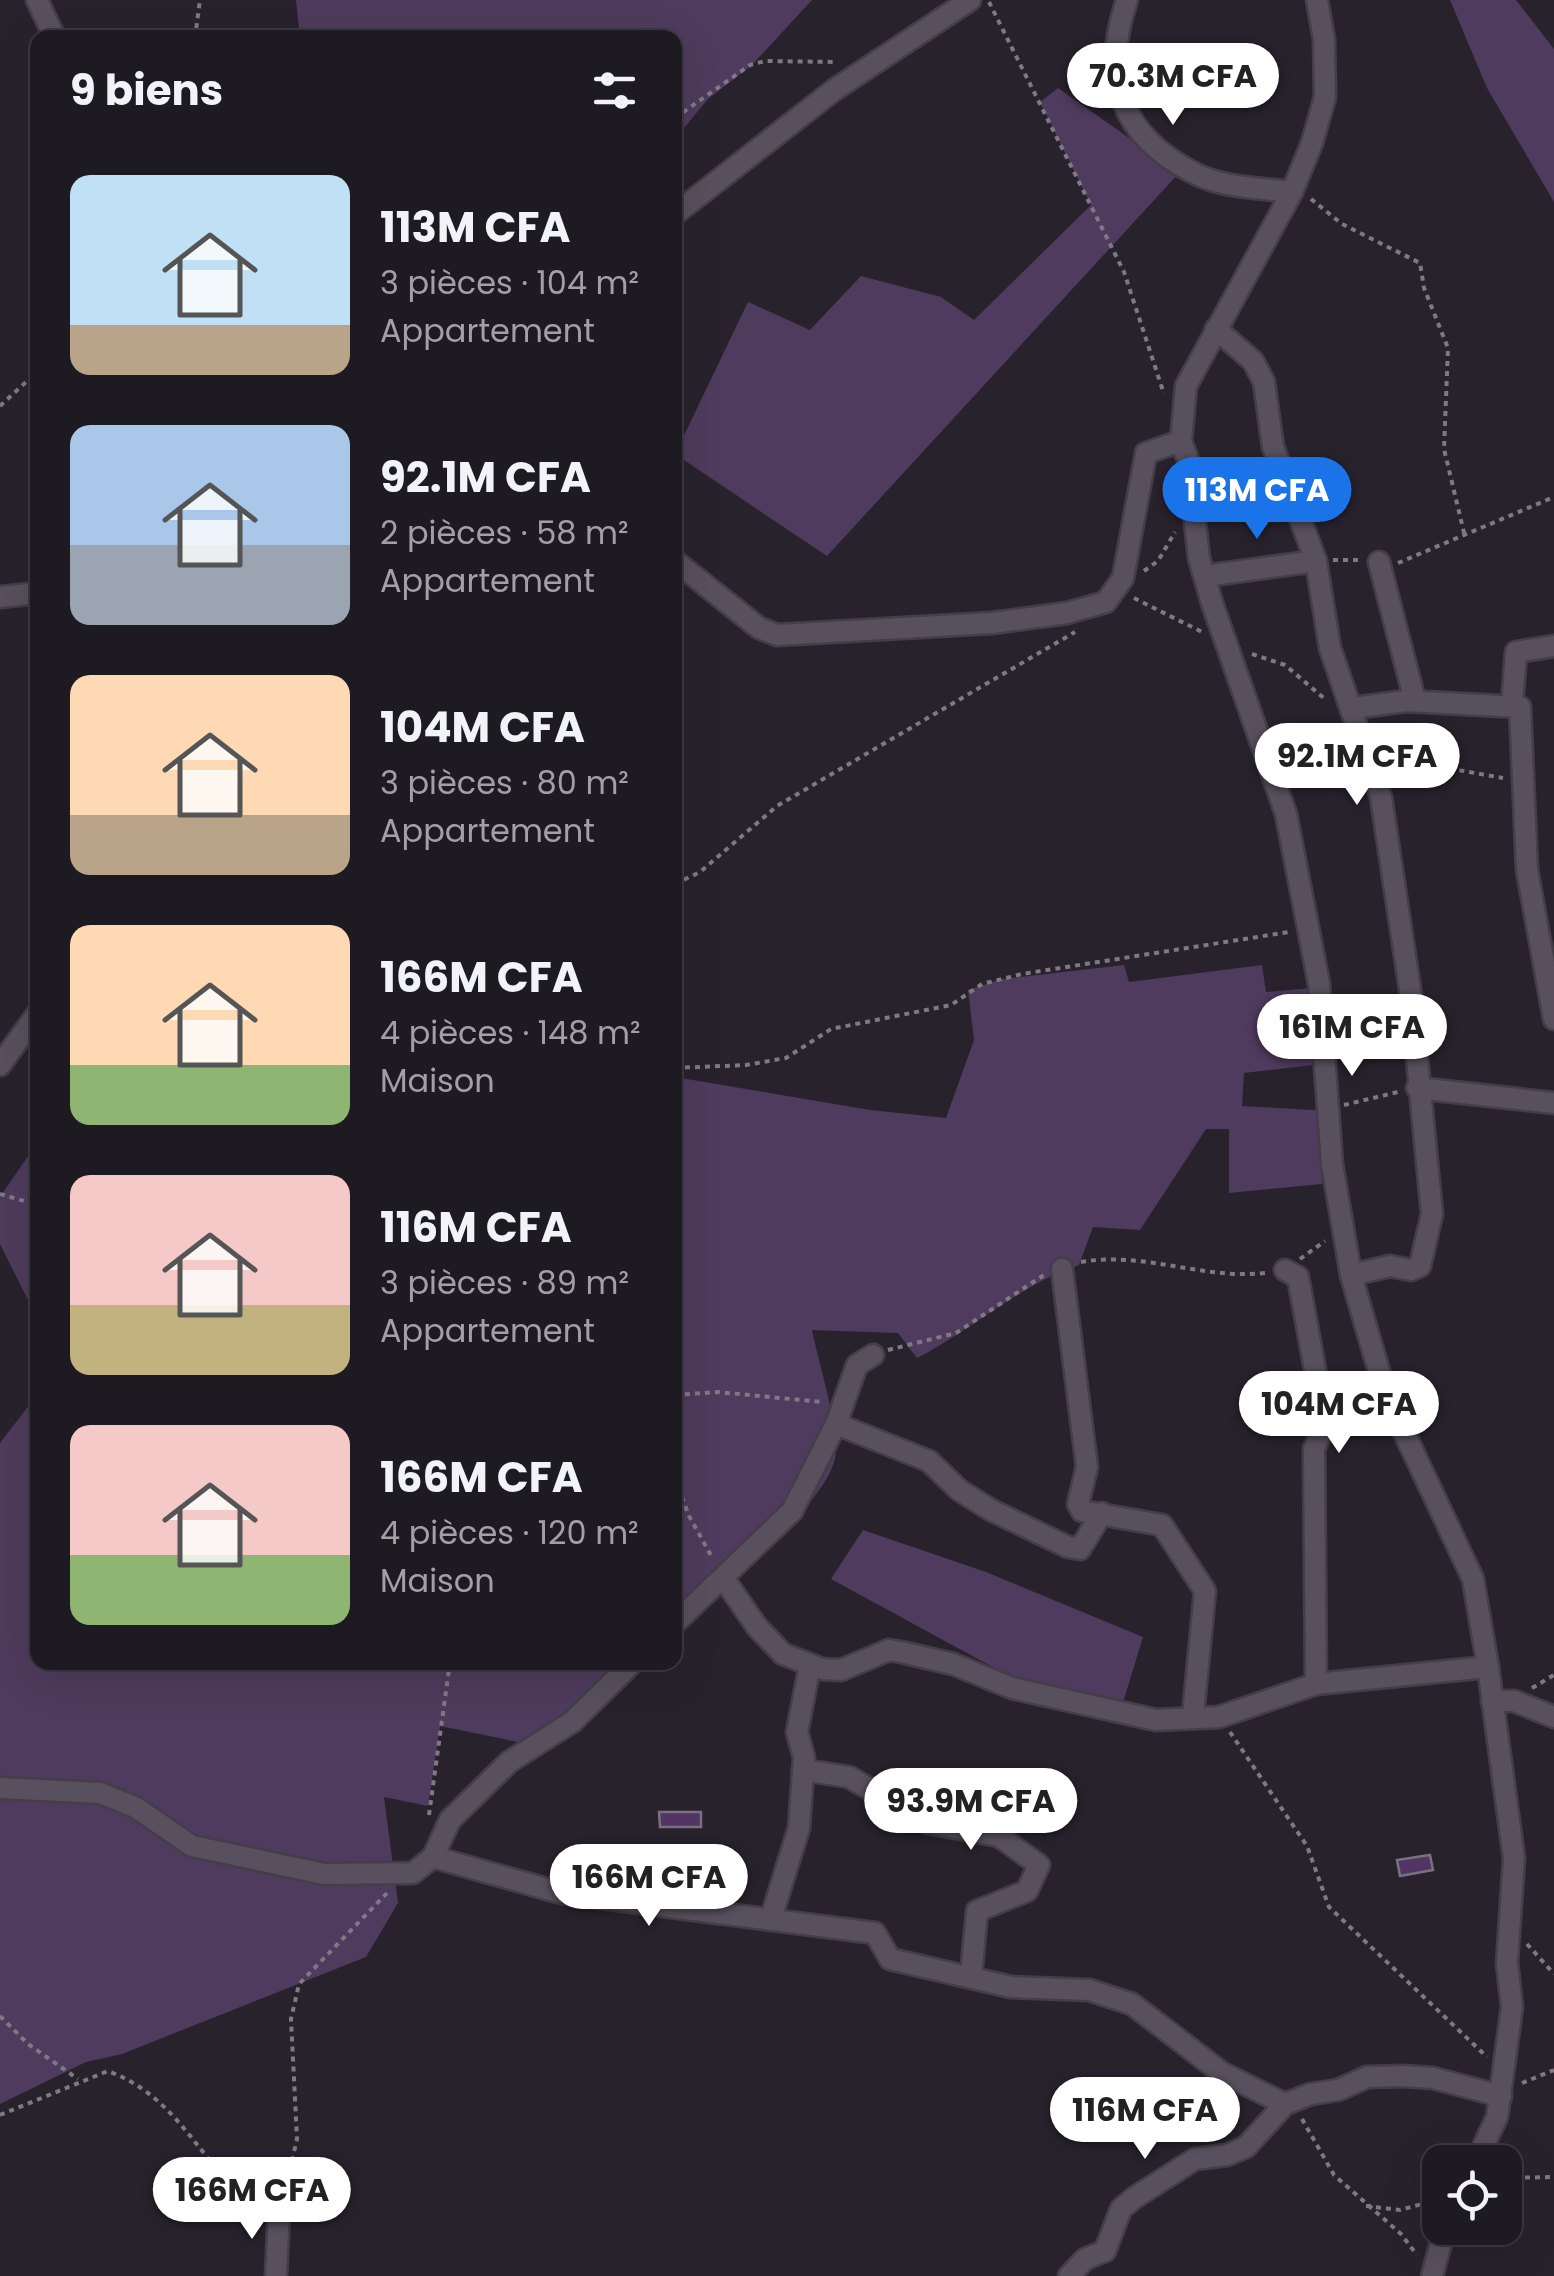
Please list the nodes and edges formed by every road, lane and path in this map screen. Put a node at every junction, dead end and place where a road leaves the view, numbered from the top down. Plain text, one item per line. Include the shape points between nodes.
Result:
1 (36, 0) edge
2 (200, 0) edge
3 (970, 0) edge
4 (988, 0) edge
5 (1127, 0) edge
6 (1316, 0) edge
7 (51, 30) edge
8 (196, 30) edge
9 (869, 68) junction
10 (682, 113) edge
11 (1294, 190) junction
12 (682, 209) edge
13 (1216, 329) junction
14 (30, 379) edge
15 (1168, 404) dead end
16 (0, 406) edge
17 (1181, 441) junction
18 (1554, 497) edge
19 (1194, 498) junction
20 (1465, 537) junction
21 (1316, 561) junction
22 (1379, 562) junction
23 (682, 567) edge
24 (1205, 576) junction
25 (1115, 589) junction
26 (30, 593) edge
27 (0, 596) edge
28 (1084, 626) dead end
29 (1554, 646) edge
30 (1415, 702) junction
31 (1512, 704) junction
32 (1353, 708) junction
33 (682, 881) edge
34 (1308, 929) junction
35 (1554, 1018) edge
36 (30, 1025) edge
37 (0, 1065) edge
38 (682, 1068) edge
39 (1417, 1088) junction
40 (1554, 1103) edge
41 (1330, 1108) junction
42 (0, 1194) edge
43 (30, 1203) edge
44 (1340, 1216) junction
45 (1062, 1269) junction
46 (1285, 1270) junction
47 (1350, 1274) junction
48 (873, 1355) joint
49 (682, 1395) edge
50 (839, 1414) junction
51 (682, 1497) edge
52 (1102, 1513) junction
53 (724, 1579) junction
54 (682, 1617) edge
55 (810, 1665) junction
56 (1488, 1668) junction
57 (449, 1670) edge
58 (626, 1670) edge
59 (1316, 1684) junction
60 (1492, 1700) junction
61 (1193, 1716) junction
62 (1219, 1716) junction
63 (1554, 1717) edge
64 (803, 1770) junction
65 (0, 1788) edge
66 (427, 1823) dead end
67 (433, 1857) junction
68 (403, 1874) junction
69 (771, 1918) junction
70 (1508, 1926) junction
71 (1554, 1974) edge
72 (971, 1976) junction
73 (0, 2016) edge
74 (1554, 2070) edge
75 (1504, 2074) junction
76 (80, 2080) junction
77 (1501, 2096) junction
78 (1285, 2104) junction
79 (0, 2116) edge
80 (1484, 2145) edge
81 (1554, 2177) edge
82 (1522, 2178) edge
83 (1422, 2204) edge
84 (1366, 2206) junction
85 (279, 2209) junction
86 (1440, 2245) edge
87 (276, 2276) edge
88 (1069, 2276) edge
89 (1432, 2276) edge

1 - 7 street
2 - 8 path
3 - 9 street
4 - 15 path via 1124,272
5 - 11 street via 1115,36 1118,82 1131,125 1196,174
6 - 11 street via 1325,97
9 - 10 path via 765,61
9 - 12 street
11 - 13 street
11 - 20 path via 1342,224 1420,263 1448,348 1444,450
13 - 17 street via 1186,386
13 - 21 street via 1253,361 1264,382 1274,447
14 - 16 path
17 - 19 street
17 - 25 street via 1146,453 1124,578
18 - 20 path
19 - 24 street
19 - 25 path via 1158,561
20 - 22 path via 1404,563
21 - 22 path
21 - 24 street
21 - 32 street via 1330,648
22 - 30 street
23 - 25 street via 777,636 992,624 1106,602
24 - 34 street via 1286,814
26 - 27 street
28 - 33 path via 776,806
29 - 31 street via 1516,652
30 - 31 street
30 - 32 street
31 - 35 street via 1522,713 1527,870
32 - 39 street via 1381,797 1400,902
34 - 38 path via 1022,974 982,984 952,1005 831,1030 786,1058
34 - 41 street
36 - 37 street
39 - 40 street
39 - 41 path
39 - 47 street via 1432,1214 1420,1266
41 - 44 street
42 - 43 path
44 - 46 path via 1325,1241
44 - 47 street
45 - 46 path via 1115,1257 1231,1273
45 - 48 path via 1039,1276 956,1333
45 - 52 street via 1086,1467 1078,1504 1082,1511
46 - 59 street via 1298,1277 1325,1424 1314,1449
47 - 56 street via 1385,1392 1472,1579
48 - 50 street via 857,1365
49 - 50 path via 718,1392
50 - 52 street via 929,1461 991,1510 1068,1547 1080,1549 1088,1541
50 - 53 street via 792,1511
51 - 53 path
52 - 61 street via 1162,1524 1205,1591
53 - 54 street
53 - 55 street via 783,1654
55 - 61 street via 841,1670 889,1650 1117,1714
55 - 64 street via 797,1732
56 - 59 street
56 - 60 street
57 - 66 path
58 - 67 street via 572,1722 524,1750 462,1808
59 - 62 street
60 - 63 street
60 - 70 street via 1514,1858
61 - 62 street
62 - 75 path via 1308,1846 1329,1906
64 - 69 street via 798,1828
64 - 72 street via 850,1777 928,1824 999,1836 1039,1865 1027,1891 977,1912
65 - 68 street via 100,1793 209,1850 324,1874
67 - 68 street
67 - 69 street via 561,1893
68 - 85 path via 299,1984 292,2019 297,2139
69 - 72 street via 875,1933 890,1958
70 - 71 path
70 - 75 street via 1512,2008
72 - 78 street via 1011,1987 1089,1990 1132,2004 1222,2074
73 - 76 path
74 - 77 path
75 - 77 street
76 - 79 path
76 - 85 path via 108,2071 135,2081 190,2130 214,2166
77 - 78 street via 1433,2078 1367,2077
77 - 80 street
78 - 84 path via 1302,2117 1334,2175
78 - 88 street via 1246,2147 1195,2159 1134,2198 1120,2210 1105,2251
81 - 82 path
83 - 84 path via 1400,2210
84 - 89 path via 1401,2234
85 - 87 street
86 - 89 street

